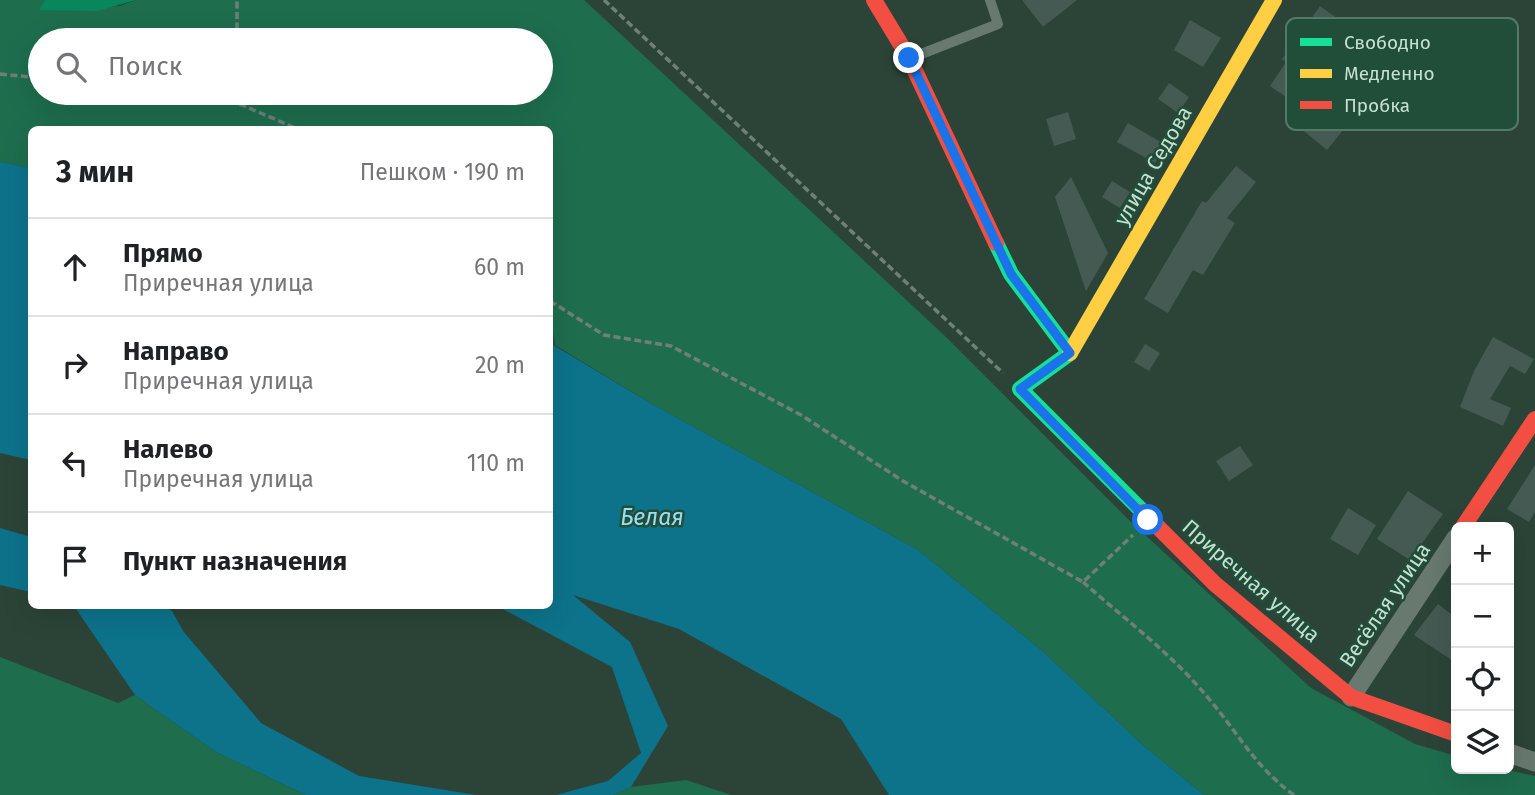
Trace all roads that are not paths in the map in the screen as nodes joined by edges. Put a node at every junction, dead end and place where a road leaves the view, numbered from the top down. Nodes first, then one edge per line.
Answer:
1 (874, 0) edge
2 (990, 0) edge
3 (1274, 0) edge
4 (909, 58) junction
5 (1070, 353) junction
6 (1535, 419) edge
7 (1466, 522) edge
8 (1451, 546) edge
9 (1351, 697) junction
10 (1451, 732) edge
11 (1514, 755) edge
12 (1535, 762) edge

1 - 4 street
2 - 4 lane
3 - 5 street, улица Седова
4 - 5 street
5 - 9 street, Приречная улица
6 - 7 street
8 - 9 street, Весёлая улица
9 - 10 street, Приречная улица
11 - 12 street

